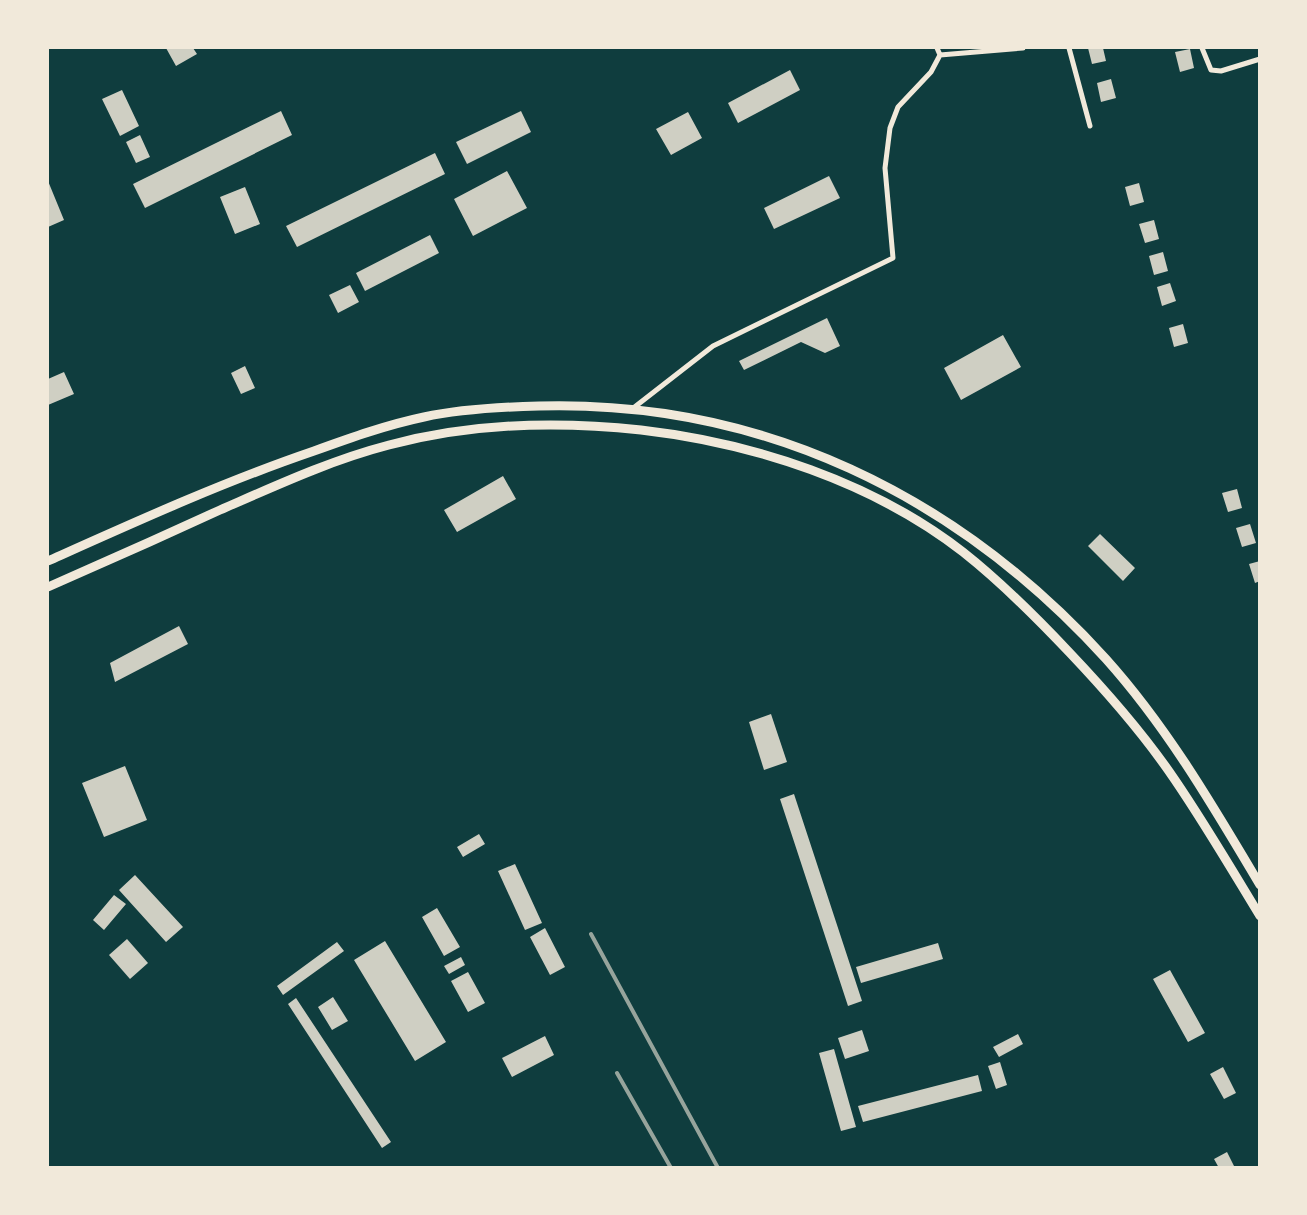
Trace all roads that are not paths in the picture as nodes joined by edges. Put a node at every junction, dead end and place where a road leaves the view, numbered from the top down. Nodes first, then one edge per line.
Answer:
1 (937, 48) edge
2 (1023, 48) edge
3 (1069, 48) edge
4 (1202, 48) edge
5 (940, 54) junction
6 (1260, 60) edge
7 (1090, 126) dead end
8 (632, 409) junction
9 (48, 561) edge
10 (48, 587) edge
11 (1260, 885) edge
12 (1260, 916) edge

1 - 5 street
2 - 5 street
3 - 7 street
4 - 6 street
5 - 8 street
8 - 9 highway
8 - 11 highway
10 - 12 highway

